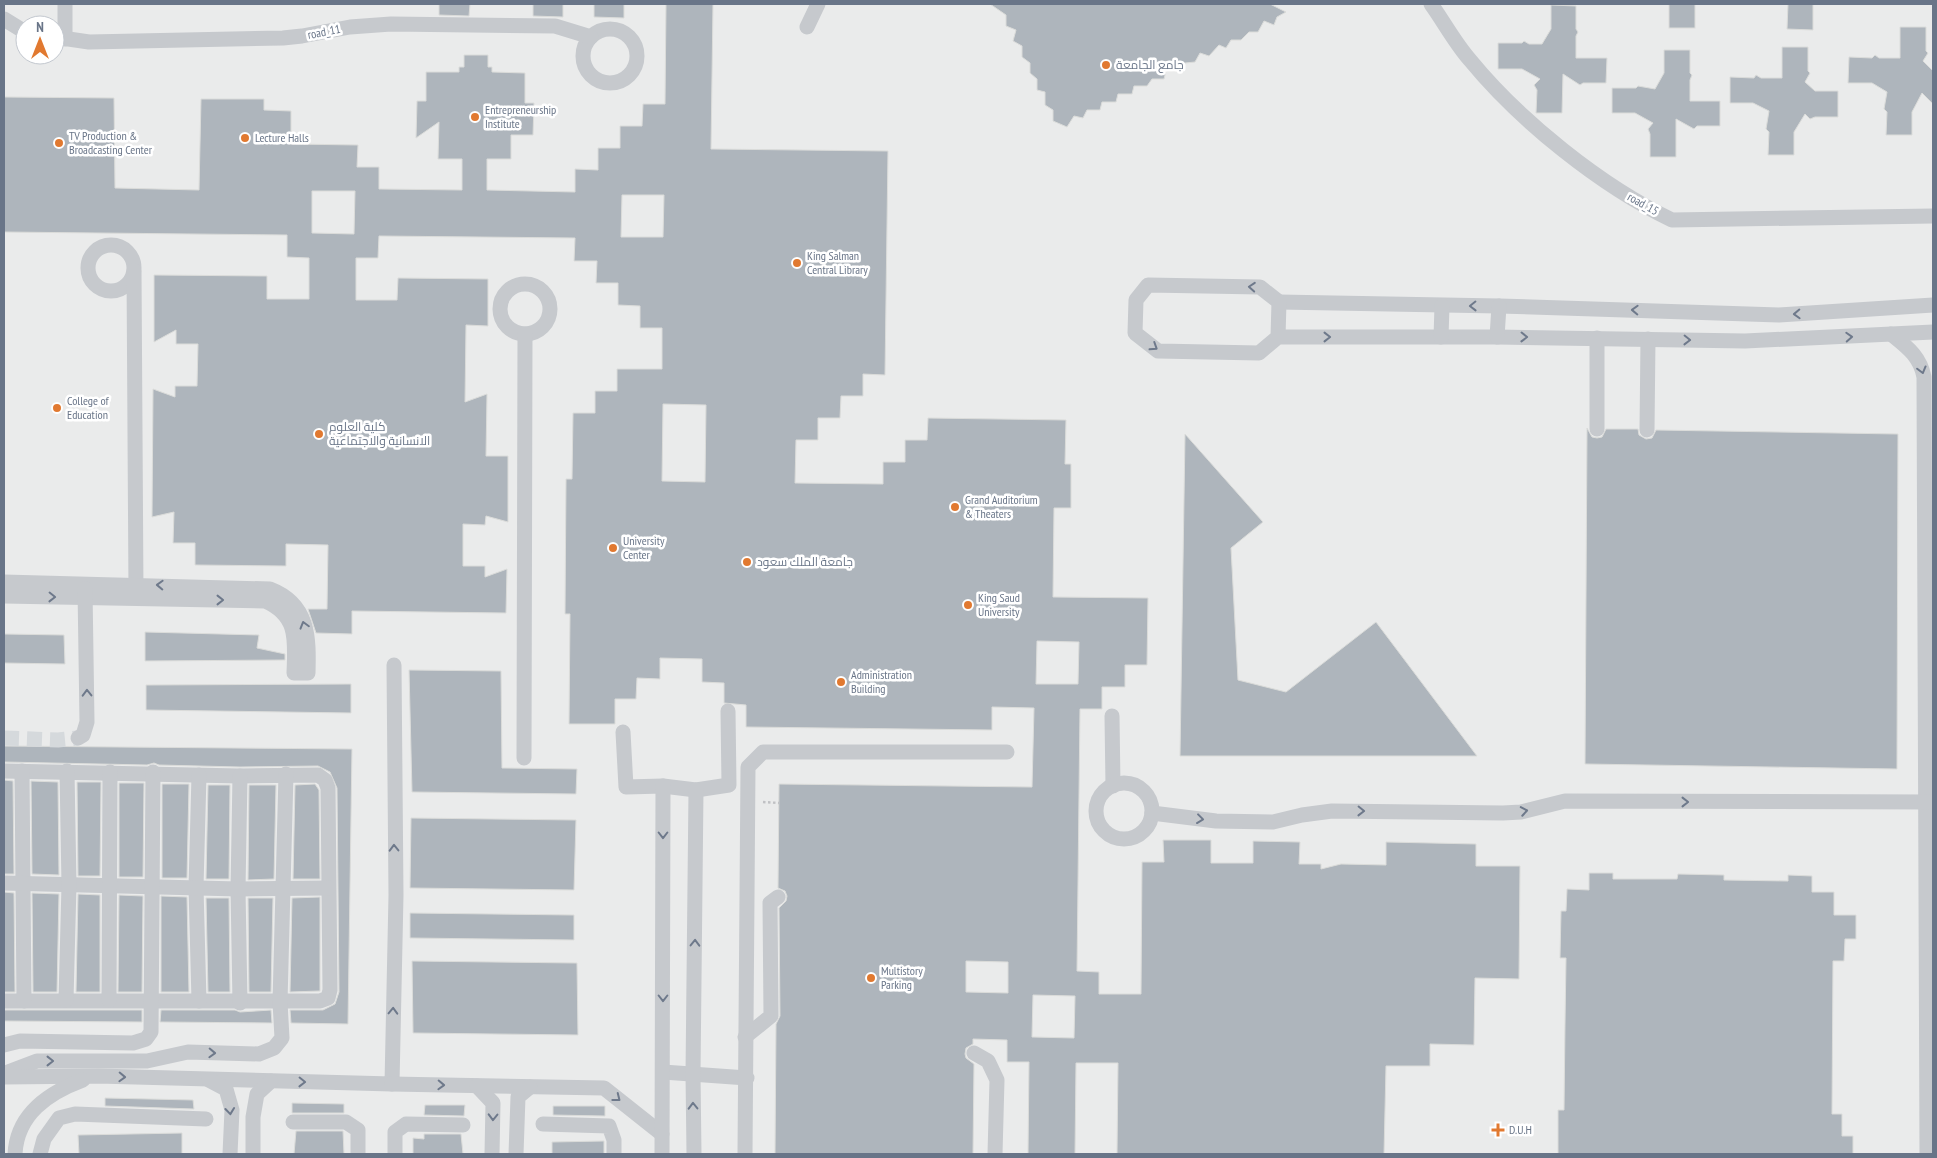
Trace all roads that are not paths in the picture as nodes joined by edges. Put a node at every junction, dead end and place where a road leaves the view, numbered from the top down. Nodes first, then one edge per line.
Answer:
1 (818, 4) edge
2 (1431, 4) edge
3 (4, 19) edge
4 (15, 26) edge
5 (807, 27) dead end
6 (591, 37) dead end
7 (65, 39) edge
8 (1933, 216) edge
9 (134, 271) dead end
10 (1279, 302) junction
11 (1933, 305) edge
12 (1442, 306) junction
13 (1499, 306) junction
14 (1933, 332) edge
15 (525, 334) dead end
16 (1891, 334) junction
17 (1278, 337) junction
18 (1442, 337) junction
19 (1497, 337) junction
20 (1597, 338) junction
21 (1648, 340) junction
22 (1597, 429) dead end
23 (1646, 430) dead end
24 (4, 582) edge
25 (136, 584) junction
26 (85, 591) junction
27 (4, 596) edge
28 (136, 599) junction
29 (394, 665) dead end
30 (728, 711) dead end
31 (1112, 716) dead end
32 (623, 732) dead end
33 (78, 738) dead end
34 (1007, 752) dead end
35 (524, 758) dead end
36 (4, 771) edge
37 (22, 771) junction
38 (68, 771) junction
39 (110, 772) junction
40 (152, 772) junction
41 (286, 774) junction
42 (199, 775) junction
43 (240, 776) junction
44 (664, 786) junction
45 (1113, 786) junction
46 (696, 790) junction
47 (1929, 802) edge
48 (1152, 813) junction
49 (23, 883) junction
50 (4, 884) edge
51 (69, 885) junction
52 (111, 886) junction
53 (196, 887) junction
54 (151, 888) junction
55 (328, 888) junction
56 (238, 889) junction
57 (284, 889) junction
58 (778, 897) dead end
59 (66, 1000) junction
60 (109, 1000) junction
61 (151, 1000) junction
62 (4, 1001) edge
63 (24, 1001) junction
64 (199, 1001) junction
65 (280, 1002) junction
66 (240, 1003) junction
67 (745, 1037) junction
68 (4, 1045) edge
69 (974, 1053) dead end
70 (663, 1072) junction
71 (693, 1074) junction
72 (4, 1075) edge
73 (92, 1076) junction
74 (747, 1078) junction
75 (208, 1079) junction
76 (271, 1081) junction
77 (392, 1084) junction
78 (477, 1086) junction
79 (530, 1087) junction
80 (206, 1119) dead end
81 (293, 1122) dead end
82 (544, 1124) dead end
83 (463, 1125) dead end
84 (662, 1134) junction
85 (15, 1154) edge
86 (40, 1154) edge
87 (230, 1154) edge
88 (253, 1154) edge
89 (358, 1154) edge
90 (396, 1154) edge
91 (492, 1154) edge
92 (516, 1154) edge
93 (614, 1154) edge
94 (662, 1154) edge
95 (694, 1154) edge
96 (745, 1154) edge
97 (995, 1154) edge
98 (1927, 1154) edge

1 - 5 street
2 - 8 street, road_15
3 - 4 street
6 - 7 street, road_11
9 - 25 street
10 - 12 street
10 - 17 street
10 -> 17 street
11 -> 13 street
13 -> 12 street
12 - 18 street
13 - 19 street
14 - 16 street
15 - 35 street
21 -> 16 street
16 -> 47 street
17 -> 18 street
18 - 19 street
19 -> 20 street
20 - 21 street
20 - 22 street
21 - 23 street
24 - 26 street
25 - 26 street
25 - 28 street
28 -> 25 street
27 -> 26 street
26 - 28 street
33 -> 26 street
77 -> 29 street
30 - 46 street
31 - 45 street
32 - 44 street
34 - 67 street
36 - 37 street
37 - 38 street
37 - 49 street
38 - 39 street
38 - 51 street
39 - 40 street
39 - 52 street
40 - 42 street
40 - 54 street
41 - 43 street
41 - 55 street
41 - 57 street
42 - 43 street
42 - 53 street
43 - 56 street
44 - 46 street
44 -> 70 street
45 - 48 street
45 - 48 street
71 -> 46 street
48 -> 47 street
47 - 98 street
49 - 50 street
49 - 51 street
49 - 63 street
51 - 52 street
51 - 59 street
52 - 54 street
52 - 60 street
53 - 54 street
53 - 56 street
53 - 64 street
54 - 61 street
55 - 57 street
55 - 65 street
56 - 57 street
56 - 66 street
57 - 65 street
58 - 67 street
59 - 60 street
59 - 63 street
60 - 61 street
61 - 64 street
61 - 68 street
62 - 63 street
64 - 66 street
65 - 66 street
72 -> 65 street
67 - 74 street
69 - 97 street
70 - 71 street
70 - 84 street
71 - 74 street
95 -> 71 street
72 - 73 street
73 -> 75 street
73 - 85 street
74 - 96 street
75 - 76 street
75 -> 87 street
76 -> 77 street
76 - 88 street
77 -> 78 street
78 - 79 street
78 -> 91 street
79 -> 84 street
79 - 92 street
80 - 86 street
81 - 89 street
82 - 93 street
83 - 90 street
84 - 94 street

